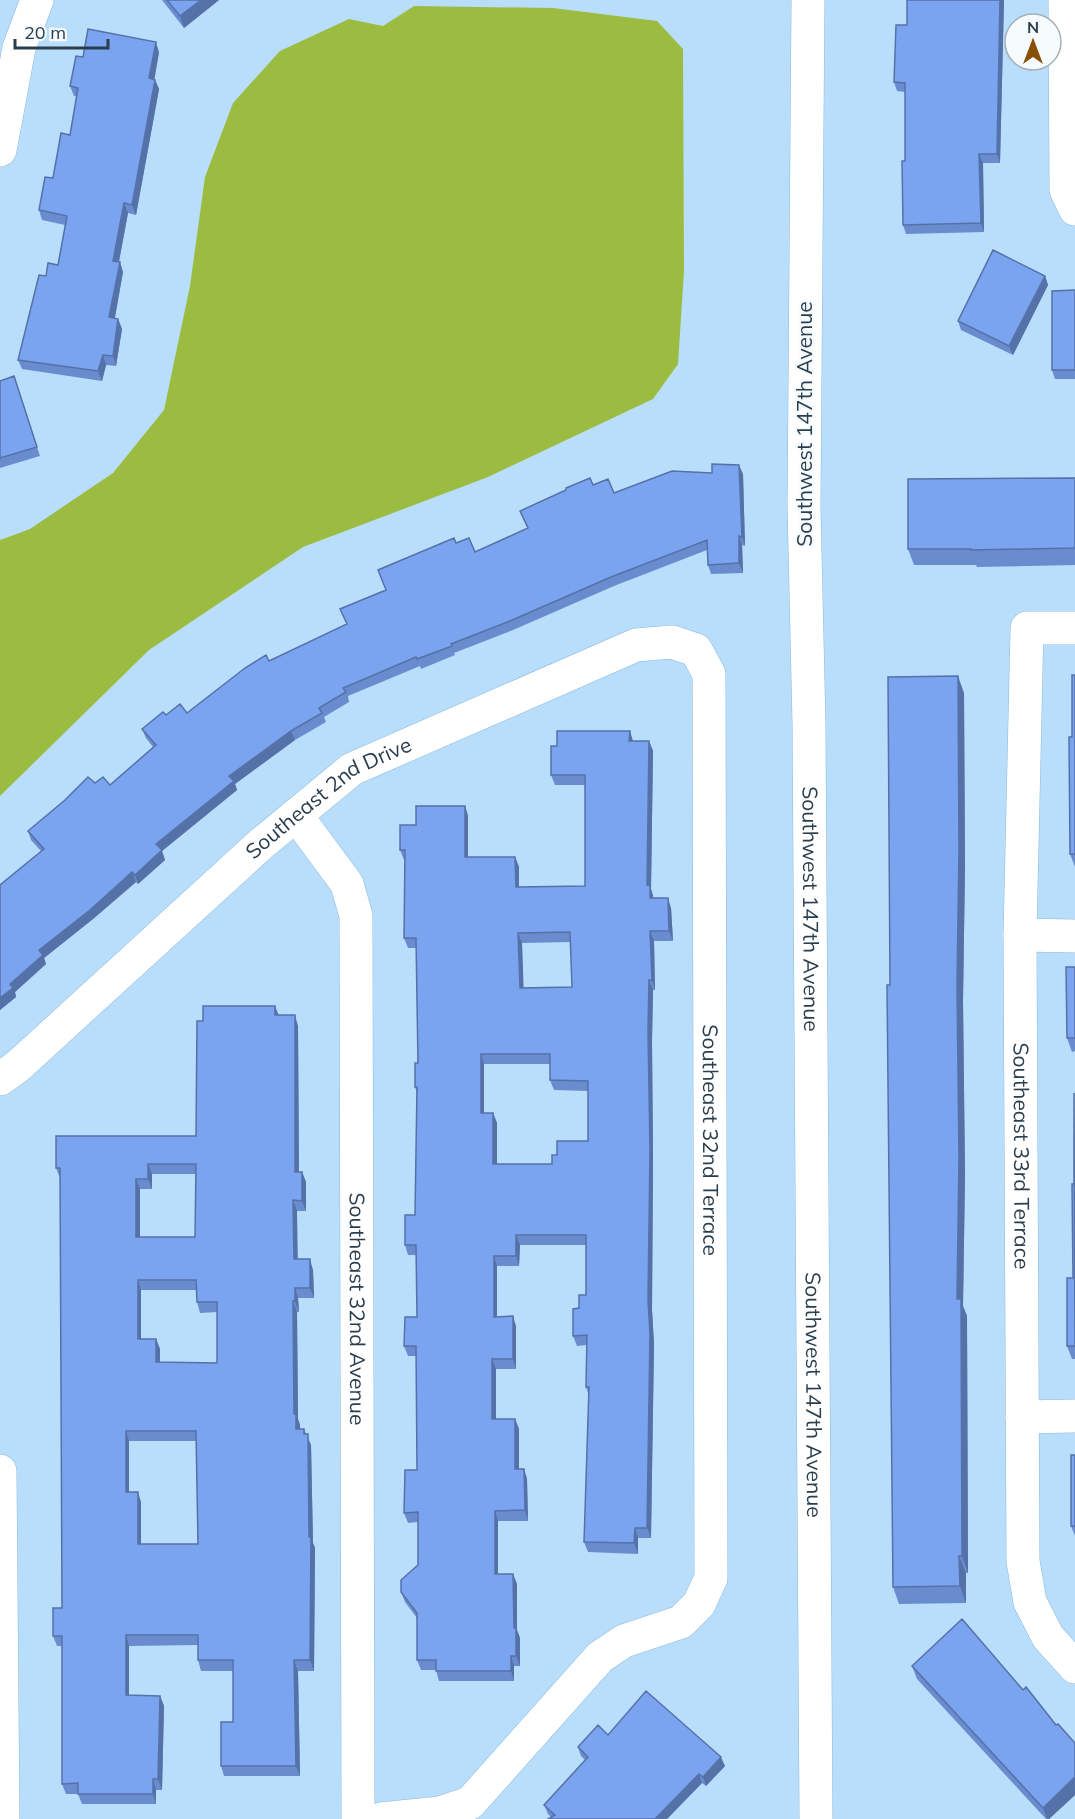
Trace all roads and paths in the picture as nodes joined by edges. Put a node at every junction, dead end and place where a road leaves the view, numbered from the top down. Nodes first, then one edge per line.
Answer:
1 (37, 0) edge
2 (808, 0) edge
3 (1065, 0) edge
4 (0, 150) edge
5 (1075, 209) edge
6 (1075, 628) edge
7 (709, 674) joint
8 (296, 815) junction
9 (1020, 935) junction
10 (1075, 936) edge
11 (0, 1079) edge
12 (1075, 1416) edge
13 (1022, 1417) junction
14 (0, 1471) edge
15 (1075, 1667) edge
16 (3, 1819) edge
17 (358, 1819) edge
18 (381, 1819) edge
19 (816, 1819) edge

1 - 4 street
2 - 19 street, Southwest 147th Avenue
3 - 5 street
6 - 9 street, Southeast 33rd Terrace
7 - 8 street, Southeast 2nd Drive
7 - 18 street, Southeast 32nd Terrace
8 - 11 street, Southeast 2nd Drive
8 - 17 street, Southeast 32nd Avenue
9 - 10 street
9 - 13 street, Southeast 33rd Terrace
12 - 13 street
13 - 15 street, Southeast 33rd Terrace
14 - 16 street

